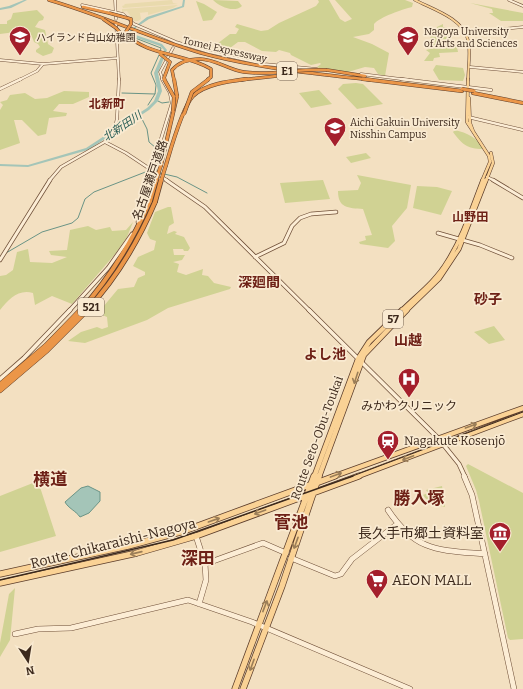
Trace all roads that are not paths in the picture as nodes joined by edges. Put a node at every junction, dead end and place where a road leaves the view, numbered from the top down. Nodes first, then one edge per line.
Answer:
1 (49, 0) edge
2 (56, 0) edge
3 (115, 0) edge
4 (416, 0) edge
5 (509, 0) edge
6 (82, 5) dead end
7 (523, 6) edge
8 (80, 9) junction
9 (115, 13) junction
10 (116, 19) dead end
11 (116, 23) dead end
12 (128, 26) junction
13 (523, 27) edge
14 (136, 29) junction
15 (466, 33) junction
16 (172, 48) dead end
17 (118, 58) junction
18 (0, 60) edge
19 (43, 64) junction
20 (470, 67) junction
21 (523, 72) edge
22 (423, 83) junction
23 (468, 87) junction
24 (444, 88) junction
25 (0, 90) edge
26 (462, 90) junction
27 (491, 90) dead end
28 (523, 102) edge
29 (173, 111) junction
30 (184, 114) junction
31 (468, 117) junction
32 (523, 130) edge
33 (105, 142) junction
34 (152, 170) junction
35 (487, 177) junction
36 (523, 198) edge
37 (152, 201) junction
38 (336, 212) dead end
39 (438, 233) dead end
40 (461, 240) junction
41 (255, 257) junction
42 (512, 258) dead end
43 (0, 260) edge
44 (360, 360) junction
45 (0, 379) edge
46 (0, 385) edge
47 (0, 390) edge
48 (523, 408) edge
49 (523, 414) edge
50 (438, 438) junction
51 (443, 444) junction
52 (319, 482) junction
53 (311, 484) junction
54 (315, 493) junction
55 (308, 495) junction
56 (388, 510) dead end
57 (396, 525) junction
58 (196, 536) junction
59 (286, 553) junction
60 (485, 554) junction
61 (291, 558) junction
62 (205, 564) junction
63 (0, 574) edge
64 (0, 583) edge
65 (198, 604) junction
66 (258, 625) junction
67 (265, 629) junction
68 (15, 634) dead end
69 (235, 689) edge
70 (243, 689) edge
71 (410, 689) edge
72 (514, 689) edge

1 - 8 highway, Tomei Expressway / E1
2 - 12 highway, Tomei Expressway / E1
2 - 30 highway, bridge
3 - 9 street
4 - 15 main road
5 - 7 street
6 - 9 street
8 - 12 highway, Tomei Expressway / E1
8 - 29 highway, bridge
9 - 10 street
9 - 23 street
11 - 17 street
12 - 14 highway, Tomei Expressway / E1, bridge
13 - 15 street
14 - 22 highway, Tomei Expressway / E1
14 - 24 highway, Tomei Expressway / E1
15 - 20 main road, 57
15 - 23 main road, Route Seto-Obu-Toukai / 57
16 - 34 street
17 - 19 street
17 - 33 street
18 - 19 street
19 - 25 street
20 - 21 street
20 - 23 main road, 57
22 - 26 highway, Tomei Expressway / E1
22 - 29 highway, bridge
23 - 27 street
23 - 31 main road, Route Seto-Obu-Toukai / 57
24 - 26 highway, Tomei Expressway / E1
24 - 30 highway, bridge
26 - 28 highway, Tomei Expressway / E1, bridge
29 - 37 highway, 名古屋瀬戸道路 / 521, bridge
30 - 37 highway, 名古屋瀬戸道路 / 521, bridge
31 - 32 street
31 - 35 main road, 57
31 - 40 main road, Route Seto-Obu-Toukai / 57
33 - 34 street
33 - 43 street
34 - 41 street
34 - 45 street
35 - 36 street
35 - 40 main road, 57
37 - 46 highway, 名古屋瀬戸道路 / 521
37 - 47 highway, 名古屋瀬戸道路 / 521
38 - 41 street
39 - 40 street
40 - 42 street
40 - 44 main road, Route Seto-Obu-Toukai / 57
41 - 44 street
44 - 50 street
44 -> 52 main road, 57
44 - 53 main road, Route Seto-Obu-Toukai / 57
50 -> 48 main road, Route Chikaraishi-Nagoya
49 - 51 main road, Route Chikaraishi-Nagoya
50 - 51 street
52 -> 50 main road, Route Chikaraishi-Nagoya
51 -> 54 main road, Route Chikaraishi-Nagoya
51 - 60 street
52 - 53 main road, Route Chikaraishi-Nagoya
52 - 54 main road, Route Seto-Obu-Toukai / 57
53 - 55 main road, Route Seto-Obu-Toukai / 57
63 -> 53 main road, Route Chikaraishi-Nagoya
54 - 55 main road, Route Chikaraishi-Nagoya
54 -> 61 main road, Route Seto-Obu-Toukai / 57
55 -> 58 main road, Route Chikaraishi-Nagoya
55 - 59 main road, Route Seto-Obu-Toukai / 57
56 - 57 street
57 - 60 street
57 - 61 street
58 - 62 street
58 -> 64 main road, Route Chikaraishi-Nagoya
59 - 62 street
66 -> 59 main road, Route Seto-Obu-Toukai / 57
60 - 72 street
61 - 67 main road, Route Seto-Obu-Toukai / 57
62 - 65 street
65 - 66 street
65 - 68 street
66 - 67 street
66 - 69 main road, Route Seto-Obu-Toukai / 57
67 -> 70 main road, Route Seto-Obu-Toukai / 57
67 - 71 street

